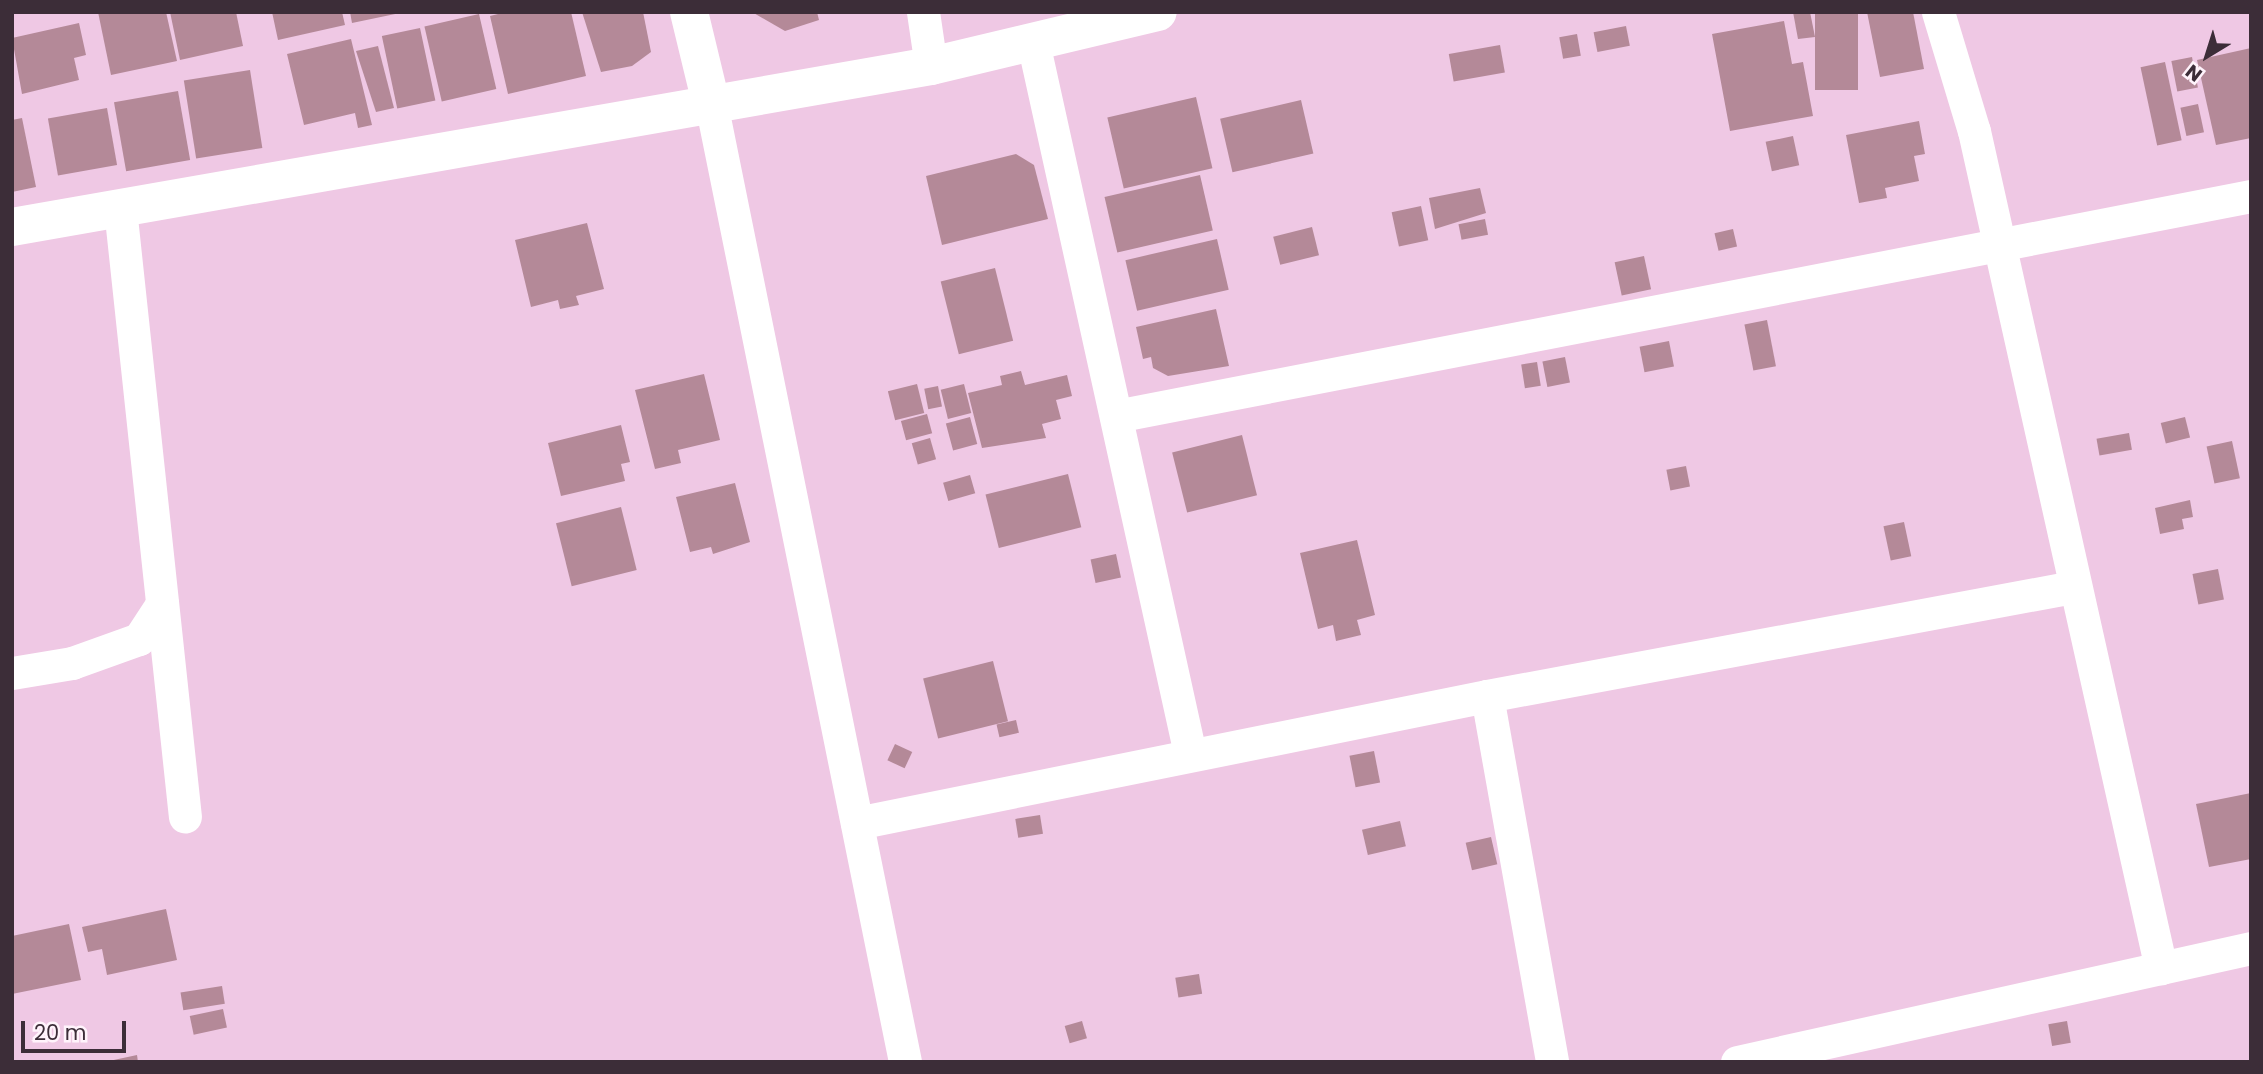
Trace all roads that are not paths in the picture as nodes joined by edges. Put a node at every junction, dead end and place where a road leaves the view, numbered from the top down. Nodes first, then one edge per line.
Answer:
1 (689, 12) edge
2 (923, 12) edge
3 (1158, 12) edge
4 (1938, 12) edge
5 (1033, 42) junction
6 (931, 66) junction
7 (711, 103) junction
8 (2251, 197) edge
9 (120, 208) junction
10 (12, 227) edge
11 (2000, 245) junction
12 (1116, 416) junction
13 (2073, 587) junction
14 (162, 604) junction
15 (12, 673) edge
16 (1487, 696) junction
17 (1189, 749) dead end
18 (185, 817) dead end
19 (857, 823) junction
20 (2251, 948) edge
21 (2161, 968) junction
22 (905, 1062) edge
23 (1552, 1062) edge
24 (1737, 1062) edge

1 - 7 street
2 - 6 street
3 - 5 street
4 - 11 street
5 - 6 street
5 - 12 street
6 - 7 street
7 - 9 street
7 - 19 street
8 - 11 street
9 - 10 street
9 - 14 street
11 - 12 street
11 - 13 street
12 - 17 street
13 - 16 street
13 - 21 street
14 - 15 street
14 - 18 street
16 - 19 street
16 - 23 street
19 - 22 street
20 - 21 street
21 - 24 street

